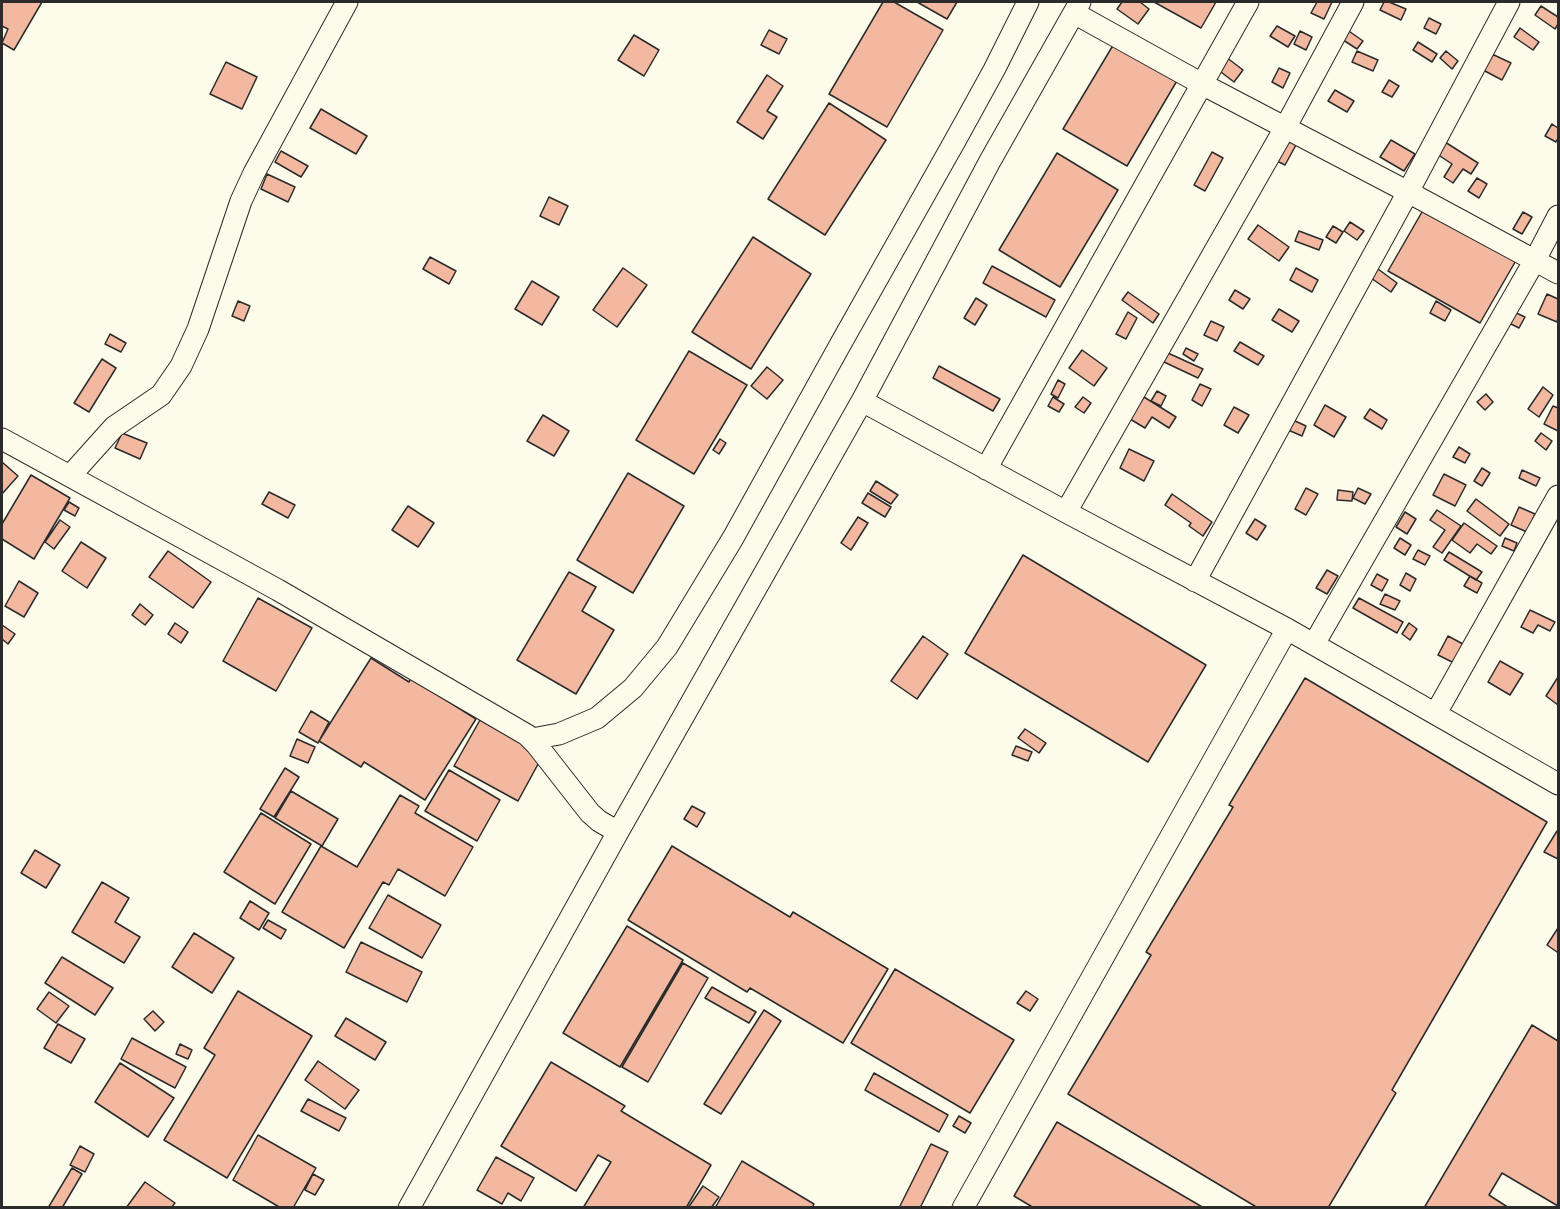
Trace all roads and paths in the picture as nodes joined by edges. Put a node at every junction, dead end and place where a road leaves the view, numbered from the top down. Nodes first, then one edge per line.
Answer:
1 (347, 2) edge
2 (1028, 2) edge
3 (1248, 2) edge
4 (1353, 2) edge
5 (1509, 2) edge
6 (1077, 7) edge
7 (1202, 84) junction
8 (1285, 128) junction
9 (1408, 192) junction
10 (1558, 216) edge
11 (1535, 260) junction
12 (1558, 273) edge
13 (862, 401) junction
14 (2, 440) edge
15 (986, 469) junction
16 (70, 476) junction
17 (1558, 496) edge
18 (1066, 512) junction
19 (1195, 581) junction
20 (1287, 629) junction
21 (1314, 645) junction
22 (1436, 713) junction
23 (532, 739) junction
24 (1558, 784) edge
25 (618, 832) junction
26 (409, 1208) edge
27 (963, 1208) edge

1 - 16 street
2 - 23 street
3 - 7 street
4 - 8 street
5 - 9 street
6 - 7 street
6 - 13 street
7 - 8 street
7 - 15 street
8 - 9 street
8 - 18 street
9 - 11 street
9 - 19 street
10 - 11 street
11 - 12 street
11 - 21 street
13 - 15 street
13 - 25 street
14 - 16 street
15 - 18 street
16 - 23 street
17 - 22 street
18 - 19 street
19 - 20 street
20 - 21 street
20 - 27 street
21 - 22 street
22 - 24 street
23 - 25 street
25 - 26 street

